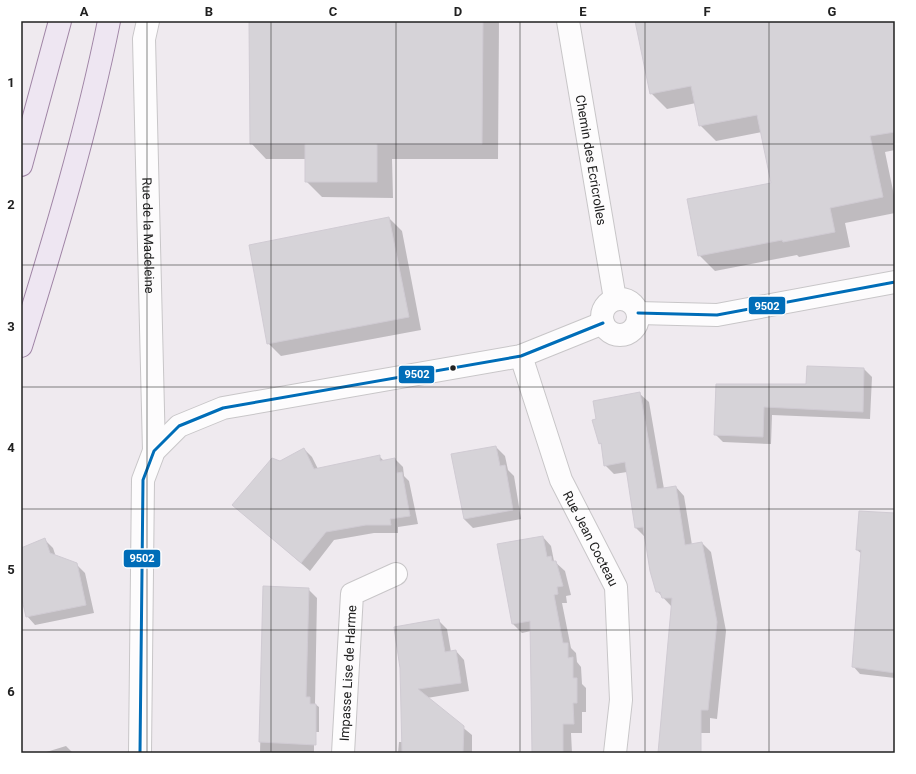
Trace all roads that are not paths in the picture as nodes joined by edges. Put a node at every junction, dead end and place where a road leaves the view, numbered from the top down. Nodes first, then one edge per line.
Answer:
1 (60, 21) edge
2 (109, 21) edge
3 (148, 21) edge
4 (568, 21) edge
5 (21, 165) edge
6 (895, 282) edge
7 (615, 299) junction
8 (638, 313) junction
9 (603, 323) junction
10 (21, 346) edge
11 (521, 356) junction
12 (154, 451) junction
13 (396, 574) dead end
14 (140, 753) edge
15 (343, 753) edge
16 (615, 753) edge

1 - 5 main road
2 - 10 main road
3 - 12 street, Rue de la Madeleine
4 - 7 street, Chemin des Ecricrolles
6 - 8 street
7 - 8 street
7 - 9 street
8 - 9 street
9 - 11 street
11 - 12 street
11 - 16 street, Rue Jean Cocteau
12 - 14 street
13 - 15 street, Impasse Lise de Harme

